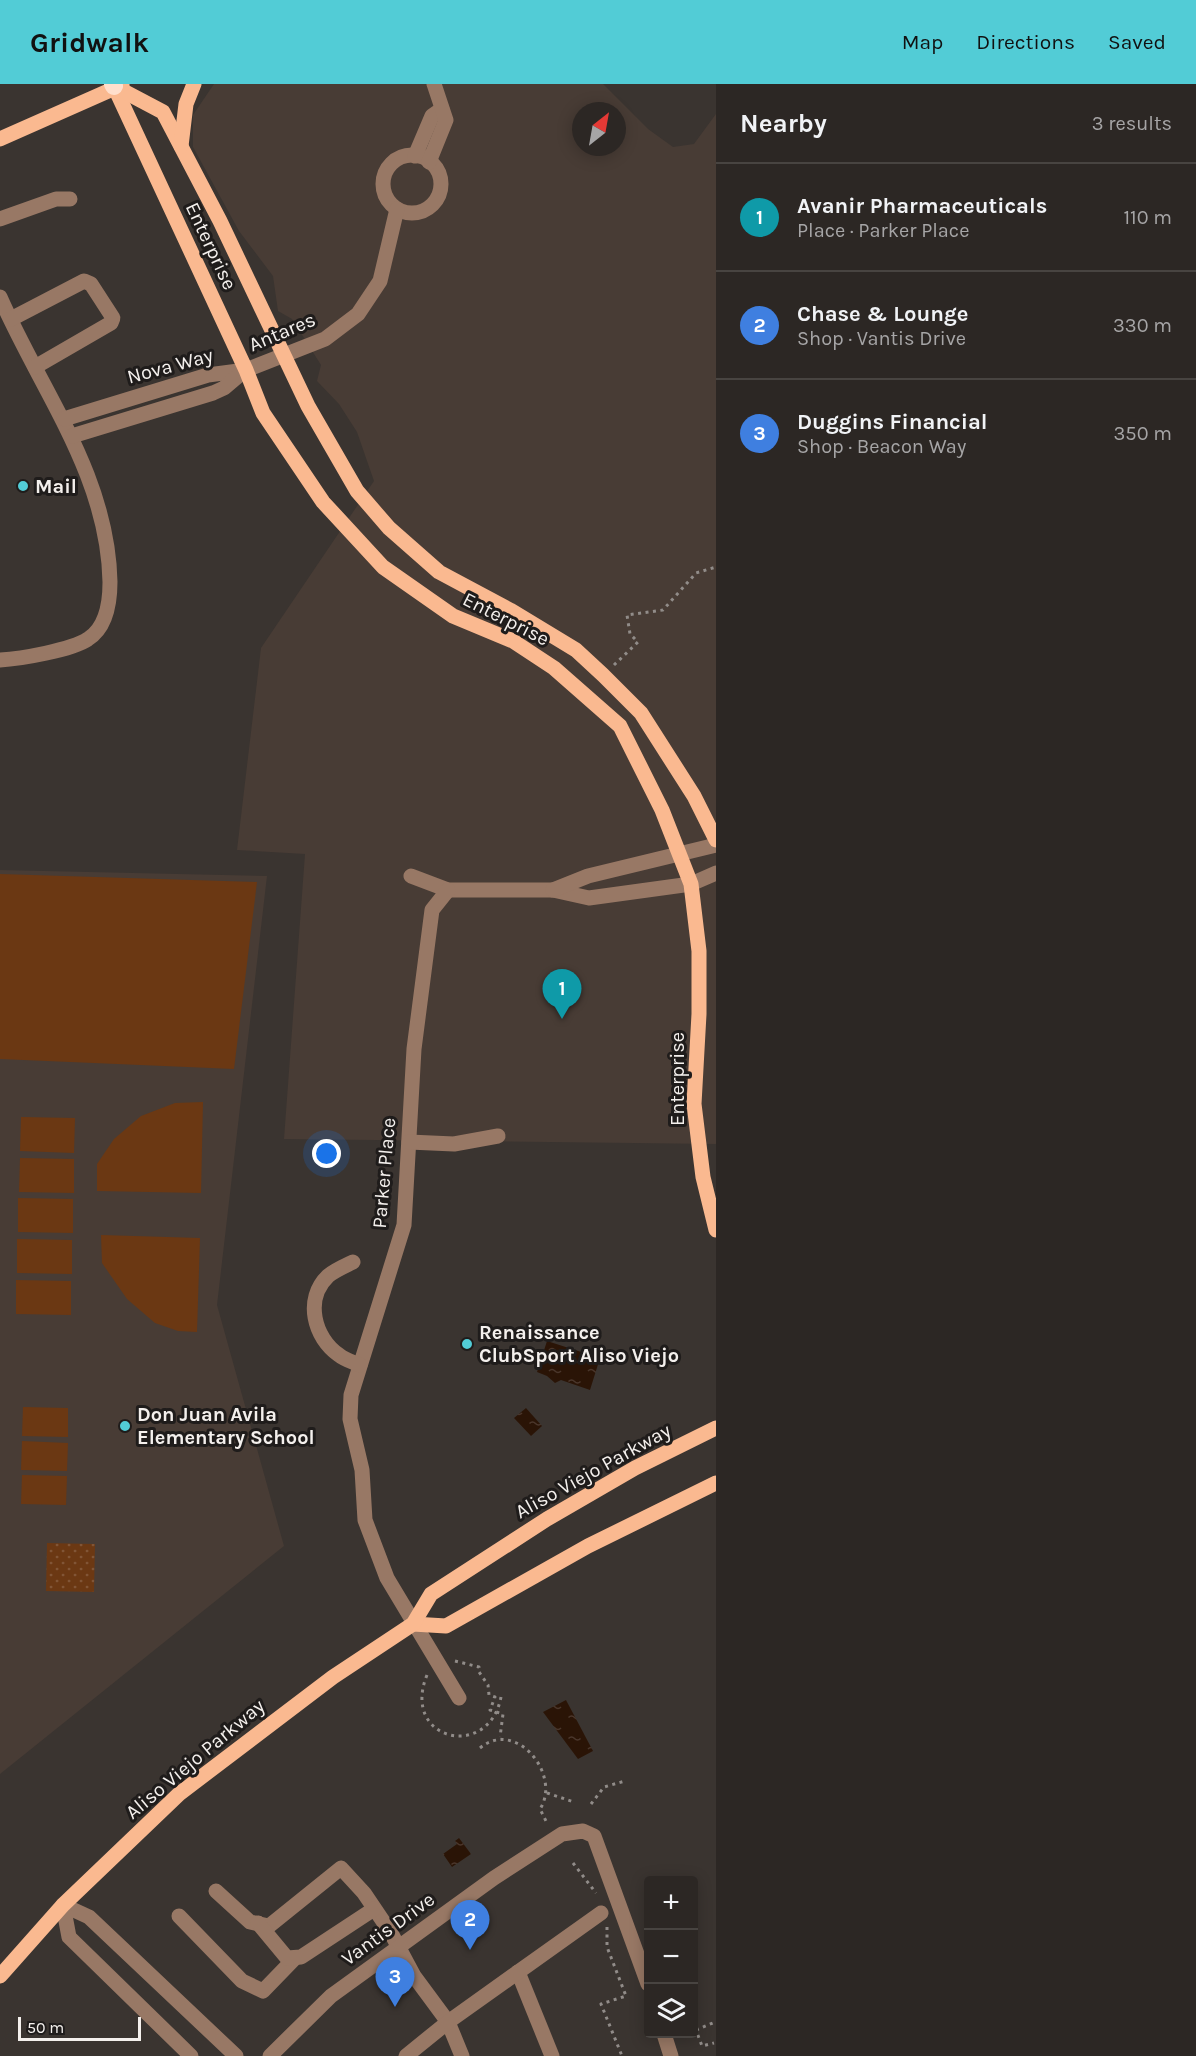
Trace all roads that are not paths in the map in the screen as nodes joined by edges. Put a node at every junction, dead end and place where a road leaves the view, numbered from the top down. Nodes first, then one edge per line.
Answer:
1 (117, 84) edge
2 (194, 84) edge
3 (434, 84) edge
4 (0, 139) edge
5 (181, 146) junction
6 (422, 159) junction
7 (70, 199) dead end
8 (397, 209) junction
9 (0, 219) edge
10 (0, 297) edge
11 (11, 319) junction
12 (283, 356) junction
13 (35, 367) junction
14 (246, 370) junction
15 (64, 419) junction
16 (72, 436) junction
17 (0, 660) edge
18 (716, 840) edge
19 (716, 845) edge
20 (680, 855) junction
21 (716, 873) edge
22 (411, 876) dead end
23 (691, 884) junction
24 (448, 890) junction
25 (553, 890) junction
26 (498, 1136) dead end
27 (409, 1142) junction
28 (716, 1230) edge
29 (353, 1262) dead end
30 (360, 1365) junction
31 (716, 1428) edge
32 (716, 1483) edge
33 (412, 1624) junction
34 (459, 1698) dead end
35 (216, 1891) dead end
36 (63, 1905) junction
37 (374, 1908) junction
38 (603, 1913) road end
39 (179, 1916) dead end
40 (258, 1923) junction
41 (399, 1949) junction
42 (295, 1958) junction
43 (518, 1972) junction
44 (644, 1973) edge
45 (0, 1976) edge
46 (448, 2022) junction
47 (665, 2038) edge
48 (191, 2056) edge
49 (236, 2056) edge
50 (270, 2056) edge
51 (406, 2056) edge
52 (462, 2056) edge
53 (552, 2056) edge
54 (671, 2056) edge

1 - 4 main road
1 - 5 main road, Enterprise
1 - 14 main road, Enterprise
2 - 5 main road
3 - 6 street
5 - 12 main road, Enterprise
6 - 8 street
6 - 8 street
7 - 9 street
8 - 12 street, Antares
10 - 11 street
11 - 13 street
11 - 13 street
12 - 14 street, Antares
12 - 18 main road, Enterprise
13 - 15 street
14 - 15 street, Nova Way
14 - 16 street, Nova Way
14 - 20 main road, Enterprise
15 - 16 street
16 - 17 street
19 - 20 street
20 - 23 main road, Enterprise
20 - 25 street
21 - 23 street
22 - 24 street
23 - 25 street
23 - 28 main road, Enterprise
24 - 25 street
24 - 27 street, Parker Place
26 - 27 street
27 - 30 street, Parker Place
29 - 30 street
30 - 33 street, Parker Place
31 - 33 main road, Aliso Viejo Parkway
32 - 33 main road
33 - 34 street, Parker Place
33 - 36 main road, Aliso Viejo Parkway
35 - 40 street
36 - 45 main road, Aliso Viejo Parkway
36 - 48 street
36 - 49 street
37 - 40 street
37 - 41 street
37 - 42 street
38 - 43 street
39 - 42 street
40 - 42 street
41 - 44 street, Vantis Drive
41 - 46 street
41 - 50 street, Vantis Drive
43 - 46 street
43 - 53 street
46 - 51 street
46 - 52 street
47 - 54 street

